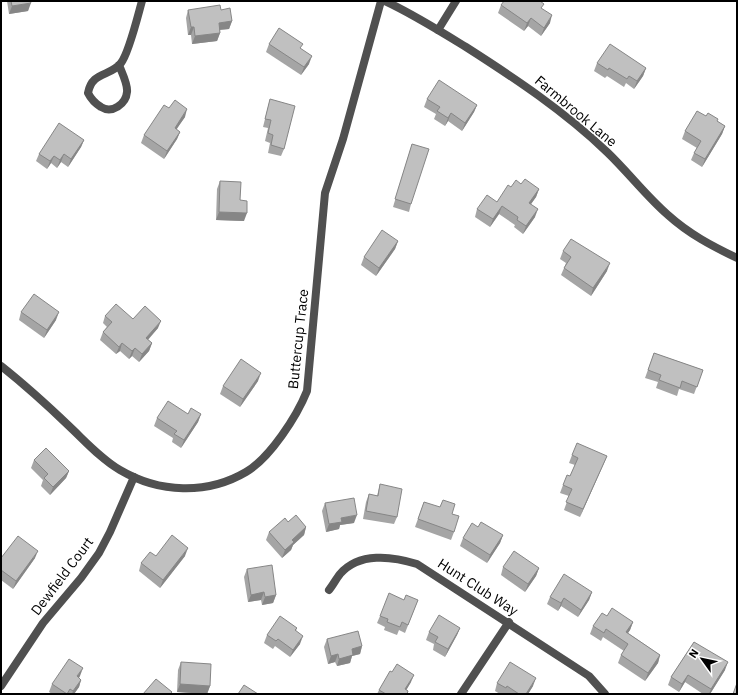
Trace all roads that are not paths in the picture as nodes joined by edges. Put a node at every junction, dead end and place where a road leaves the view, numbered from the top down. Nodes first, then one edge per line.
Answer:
1 (142, 1) edge
2 (381, 1) edge
3 (385, 1) edge
4 (456, 1) edge
5 (438, 30) junction
6 (119, 65) junction
7 (737, 258) edge
8 (1, 366) edge
9 (134, 477) junction
10 (330, 590) dead end
11 (508, 622) junction
12 (1, 686) edge
13 (460, 694) edge
14 (605, 694) edge

1 - 6 street
2 - 9 street, Buttercup Trace
3 - 5 street, Farmbrook Lane
4 - 5 street
5 - 7 street, Farmbrook Lane
6 - 6 street
8 - 9 street, Buttercup Trace
9 - 12 street, Dewfield Court
10 - 11 street, Hunt Club Way
11 - 13 street
11 - 14 street, Hunt Club Way

